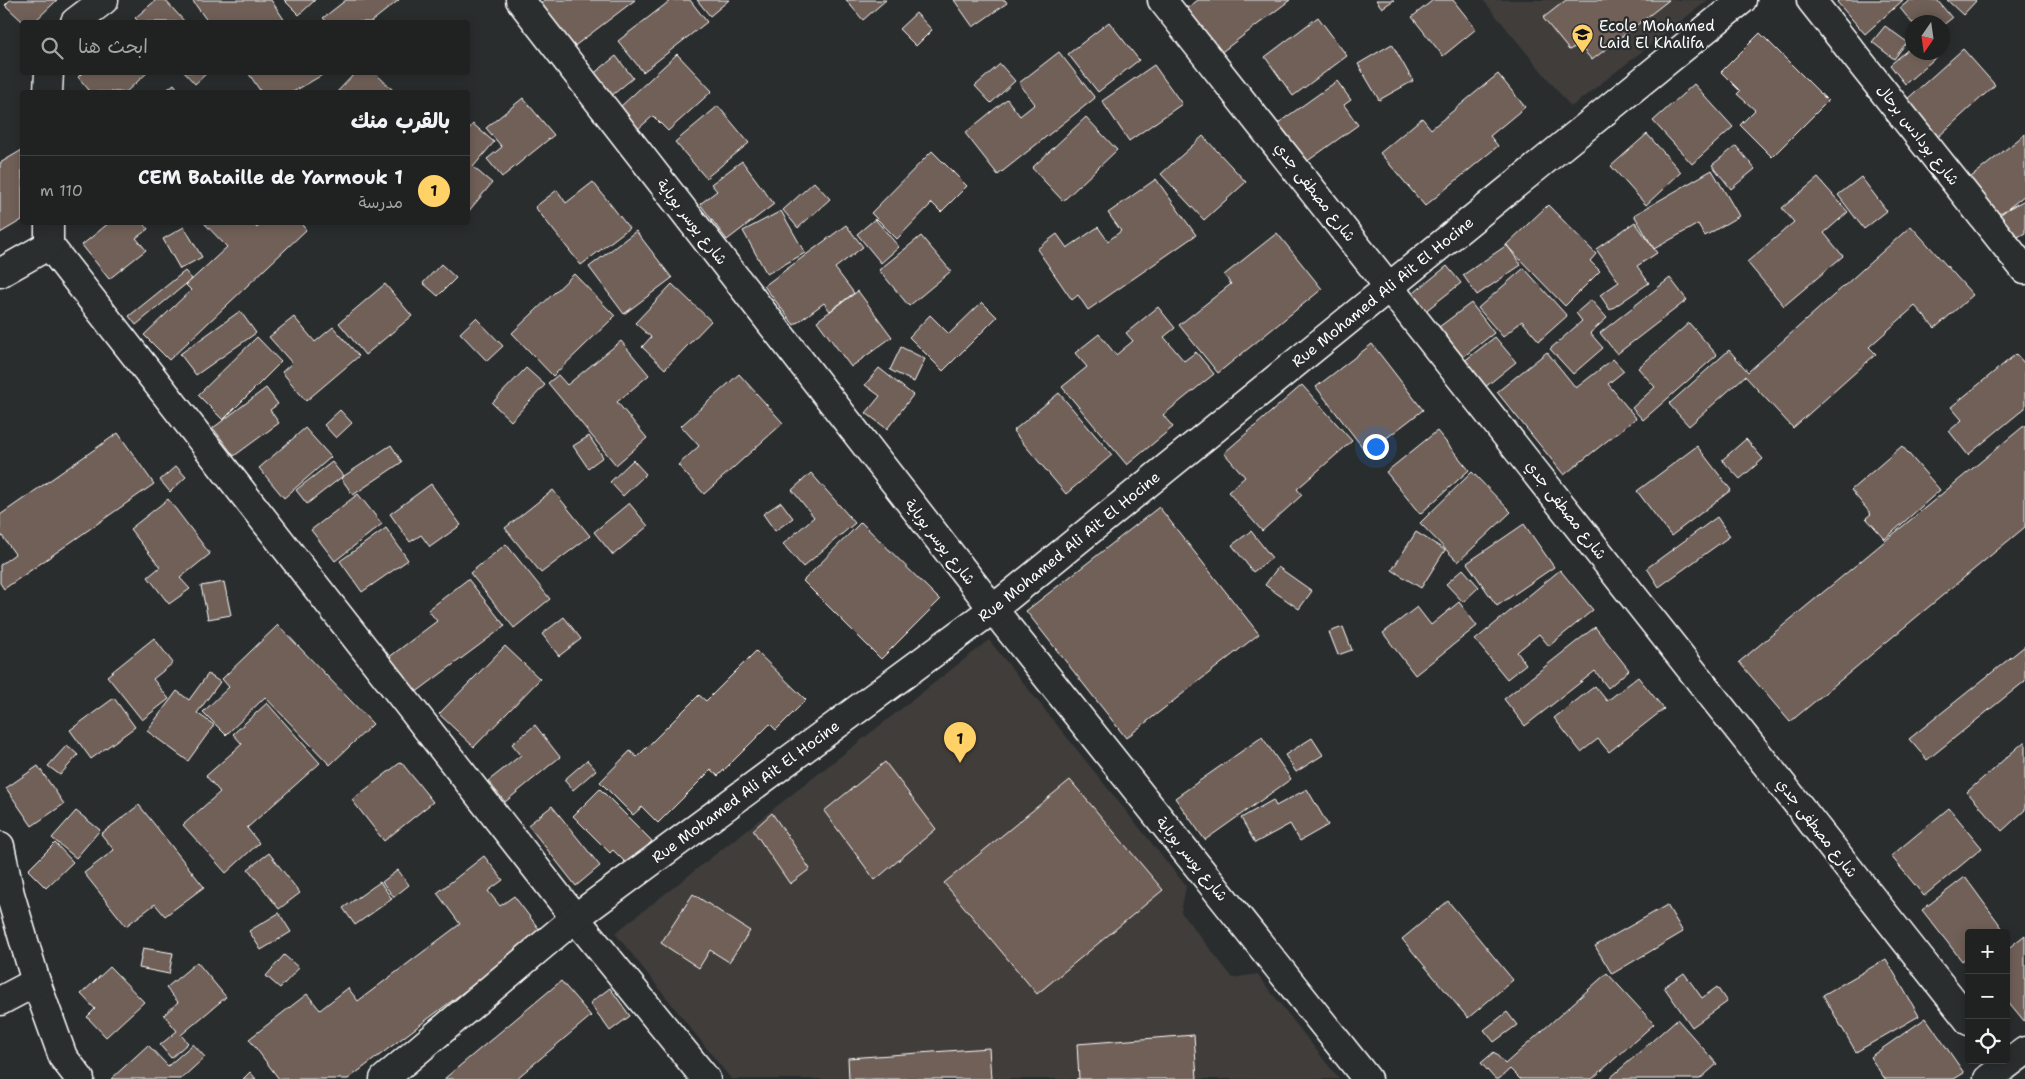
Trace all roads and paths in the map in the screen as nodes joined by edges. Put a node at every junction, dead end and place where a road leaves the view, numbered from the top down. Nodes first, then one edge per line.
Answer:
1 (104, 0) edge
2 (520, 0) edge
3 (1162, 0) edge
4 (1742, 0) edge
5 (1811, 0) edge
6 (78, 20) edge
7 (49, 75) edge
8 (48, 90) edge
9 (49, 234) edge
10 (2025, 270) edge
11 (0, 273) edge
12 (1390, 286) junction
13 (993, 609) junction
14 (0, 846) edge
15 (575, 918) junction
16 (36, 982) junction
17 (0, 1002) edge
18 (1967, 1019) edge
19 (80, 1079) edge
20 (384, 1079) edge
21 (706, 1079) edge
22 (1367, 1079) edge

1 - 6 street
2 - 13 street, شارع يوسر بوباية
3 - 12 street, شارع مصطفى جدي
4 - 12 street, Rue Mohamed Ali Ait El Hocine
5 - 10 street, شارع بودادس برحال
7 - 8 street
9 - 11 street
9 - 15 street
12 - 13 street, Rue Mohamed Ali Ait El Hocine
12 - 18 street, شارع مصطفى جدي
13 - 15 street, Rue Mohamed Ali Ait El Hocine
13 - 22 street, شارع يوسر بوباية
14 - 16 street
15 - 20 street, Rue Mohamed Ali Ait El Hocine
15 - 21 street
16 - 17 street
16 - 19 street

